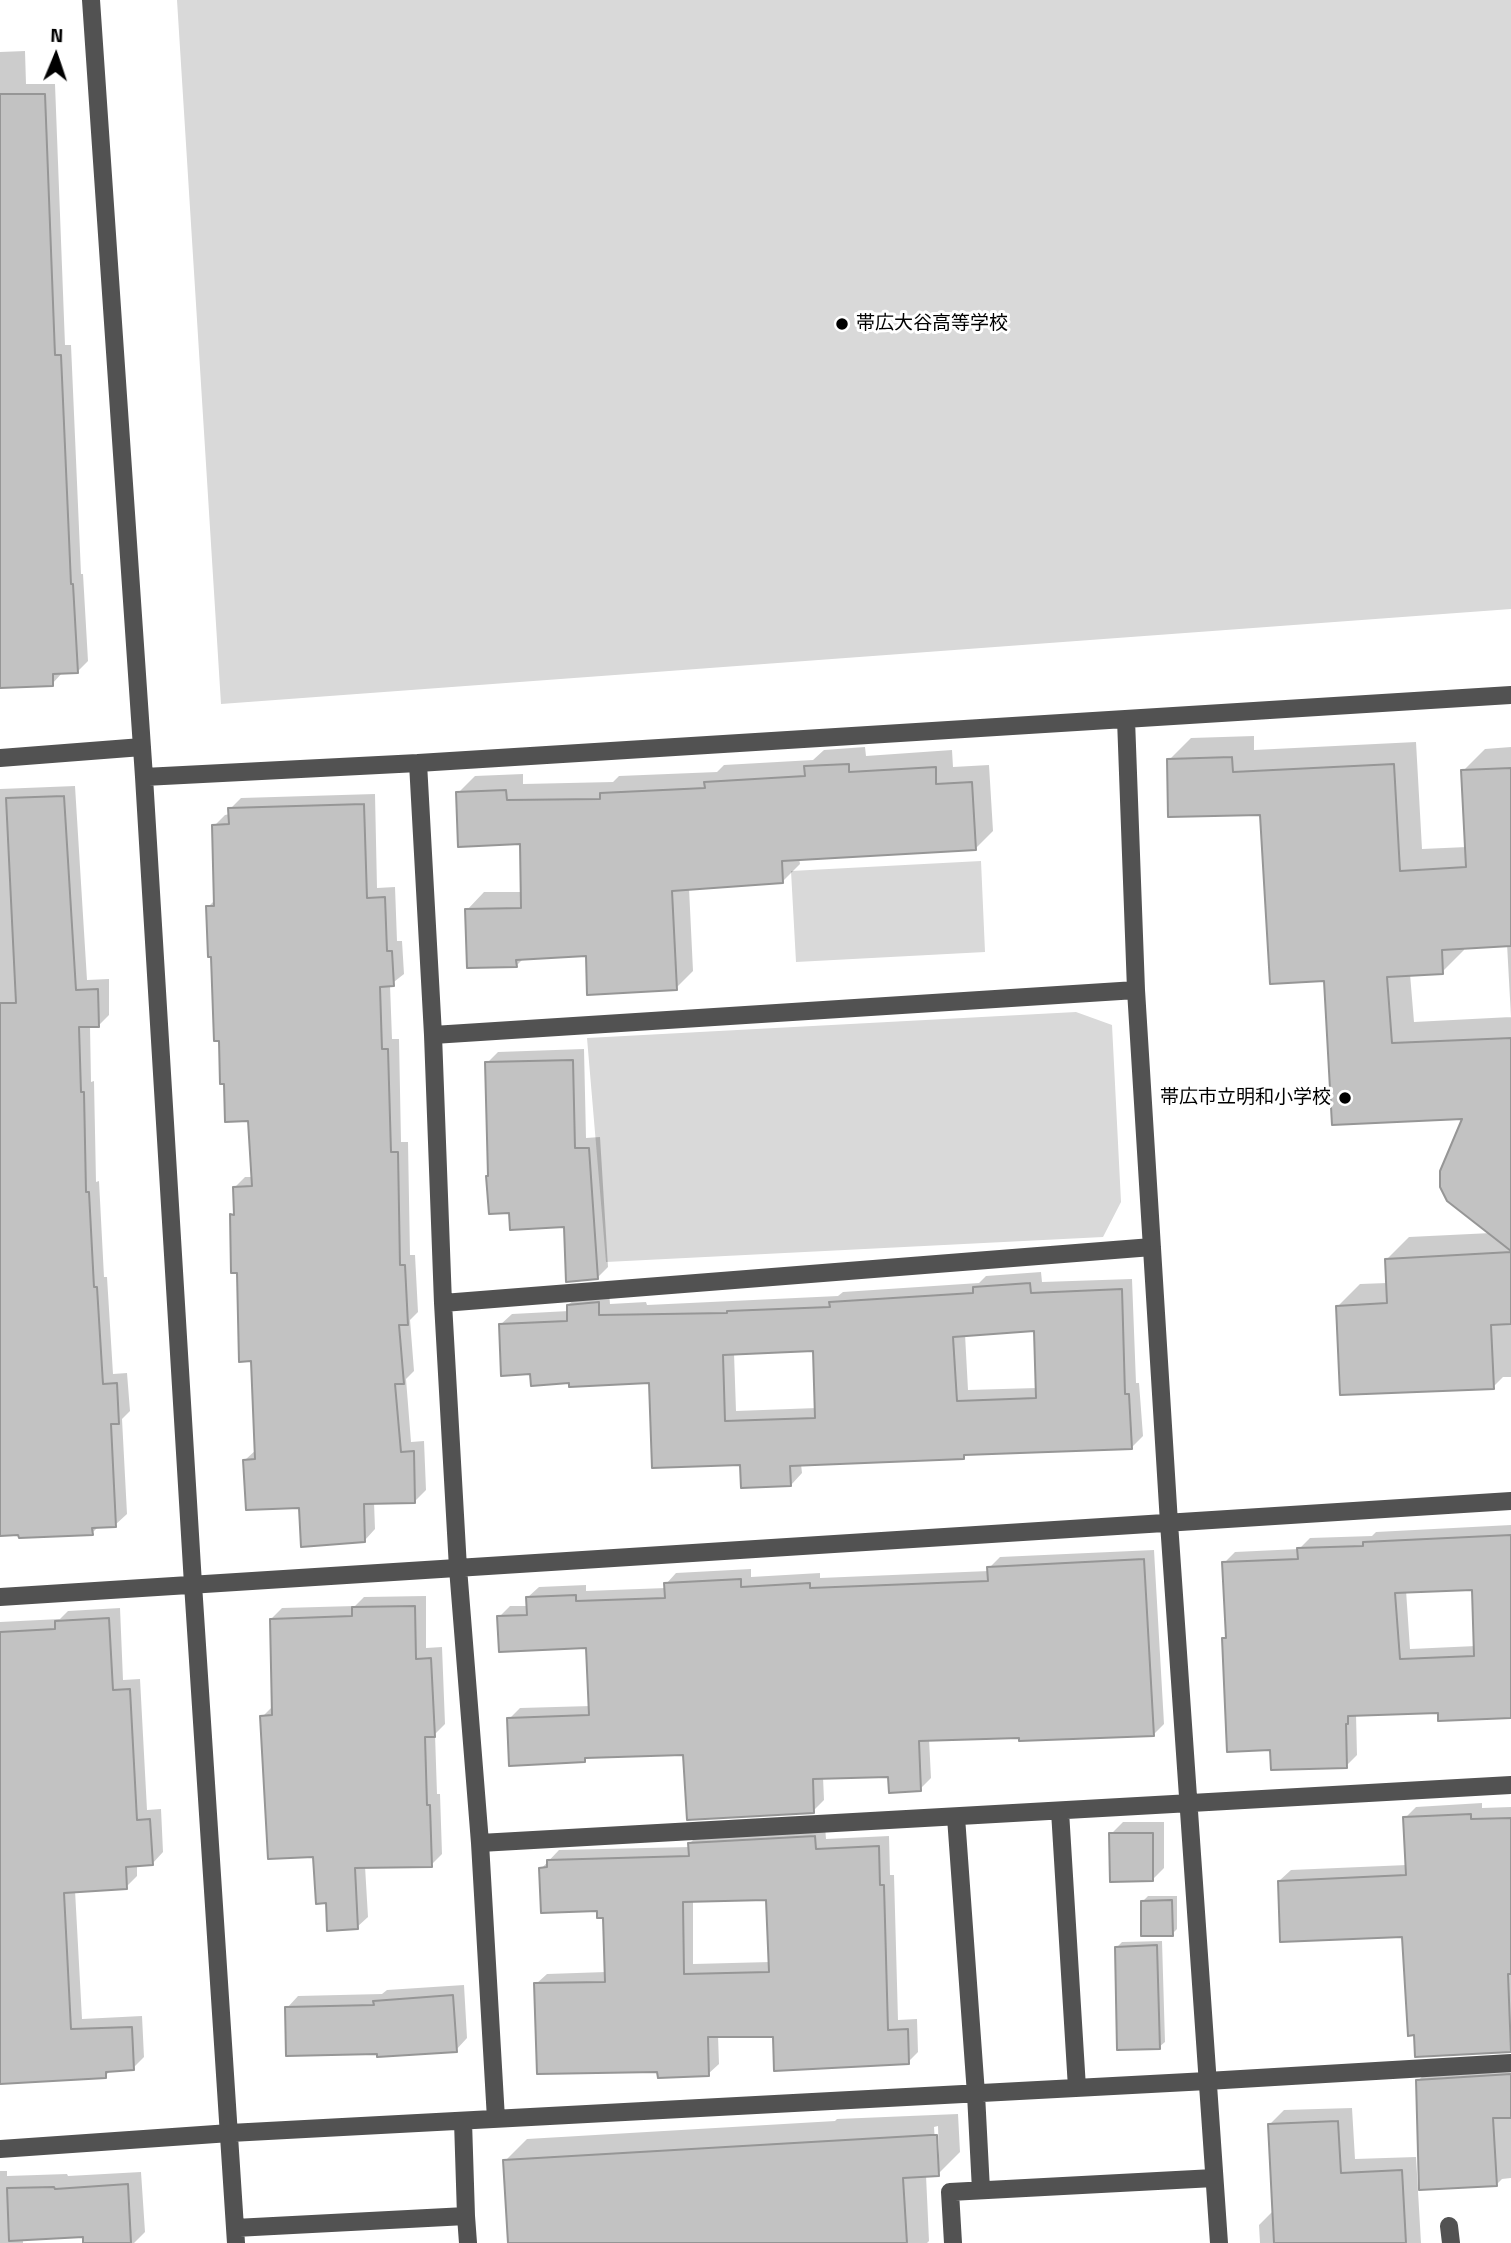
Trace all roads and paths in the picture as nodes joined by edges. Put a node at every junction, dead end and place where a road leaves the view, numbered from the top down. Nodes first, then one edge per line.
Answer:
1 (91, 0) edge
2 (1511, 695) edge
3 (1126, 719) junction
4 (142, 747) junction
5 (0, 758) edge
6 (418, 763) junction
7 (144, 777) junction
8 (1136, 990) junction
9 (433, 1035) junction
10 (1152, 1247) junction
11 (443, 1303) junction
12 (1511, 1501) edge
13 (1169, 1523) junction
14 (458, 1568) junction
15 (193, 1584) junction
16 (0, 1597) edge
17 (1511, 1785) edge
18 (1190, 1804) junction
19 (1060, 1811) junction
20 (956, 1817) junction
21 (481, 1843) junction
22 (1511, 2063) edge
23 (1207, 2081) junction
24 (1077, 2088) junction
25 (976, 2094) junction
26 (496, 2119) junction
27 (463, 2121) junction
28 (230, 2133) junction
29 (0, 2149) edge
30 (1214, 2178) junction
31 (981, 2190) junction
32 (466, 2216) junction
33 (236, 2236) edge
34 (468, 2243) edge
35 (953, 2243) edge
36 (1219, 2243) edge

1 - 4 street
2 - 3 street
3 - 6 street
3 - 8 street
4 - 5 street
4 - 7 street
6 - 7 street
6 - 9 street
7 - 15 street
8 - 9 street
8 - 10 street
9 - 11 street
10 - 11 street
10 - 13 street
11 - 14 street
12 - 13 street
13 - 14 street
13 - 18 street
14 - 15 street
14 - 21 street
15 - 16 street
15 - 28 street
17 - 18 street
18 - 19 street
18 - 23 street
19 - 20 street
19 - 24 street
20 - 21 street
20 - 25 street
21 - 26 street
22 - 23 street
23 - 24 street
23 - 30 street
24 - 25 street
25 - 26 street
25 - 31 street
26 - 27 street
27 - 28 street
27 - 32 street
28 - 29 street
28 - 33 street
30 - 31 street
30 - 36 street
31 - 35 street
32 - 33 street
32 - 34 street

